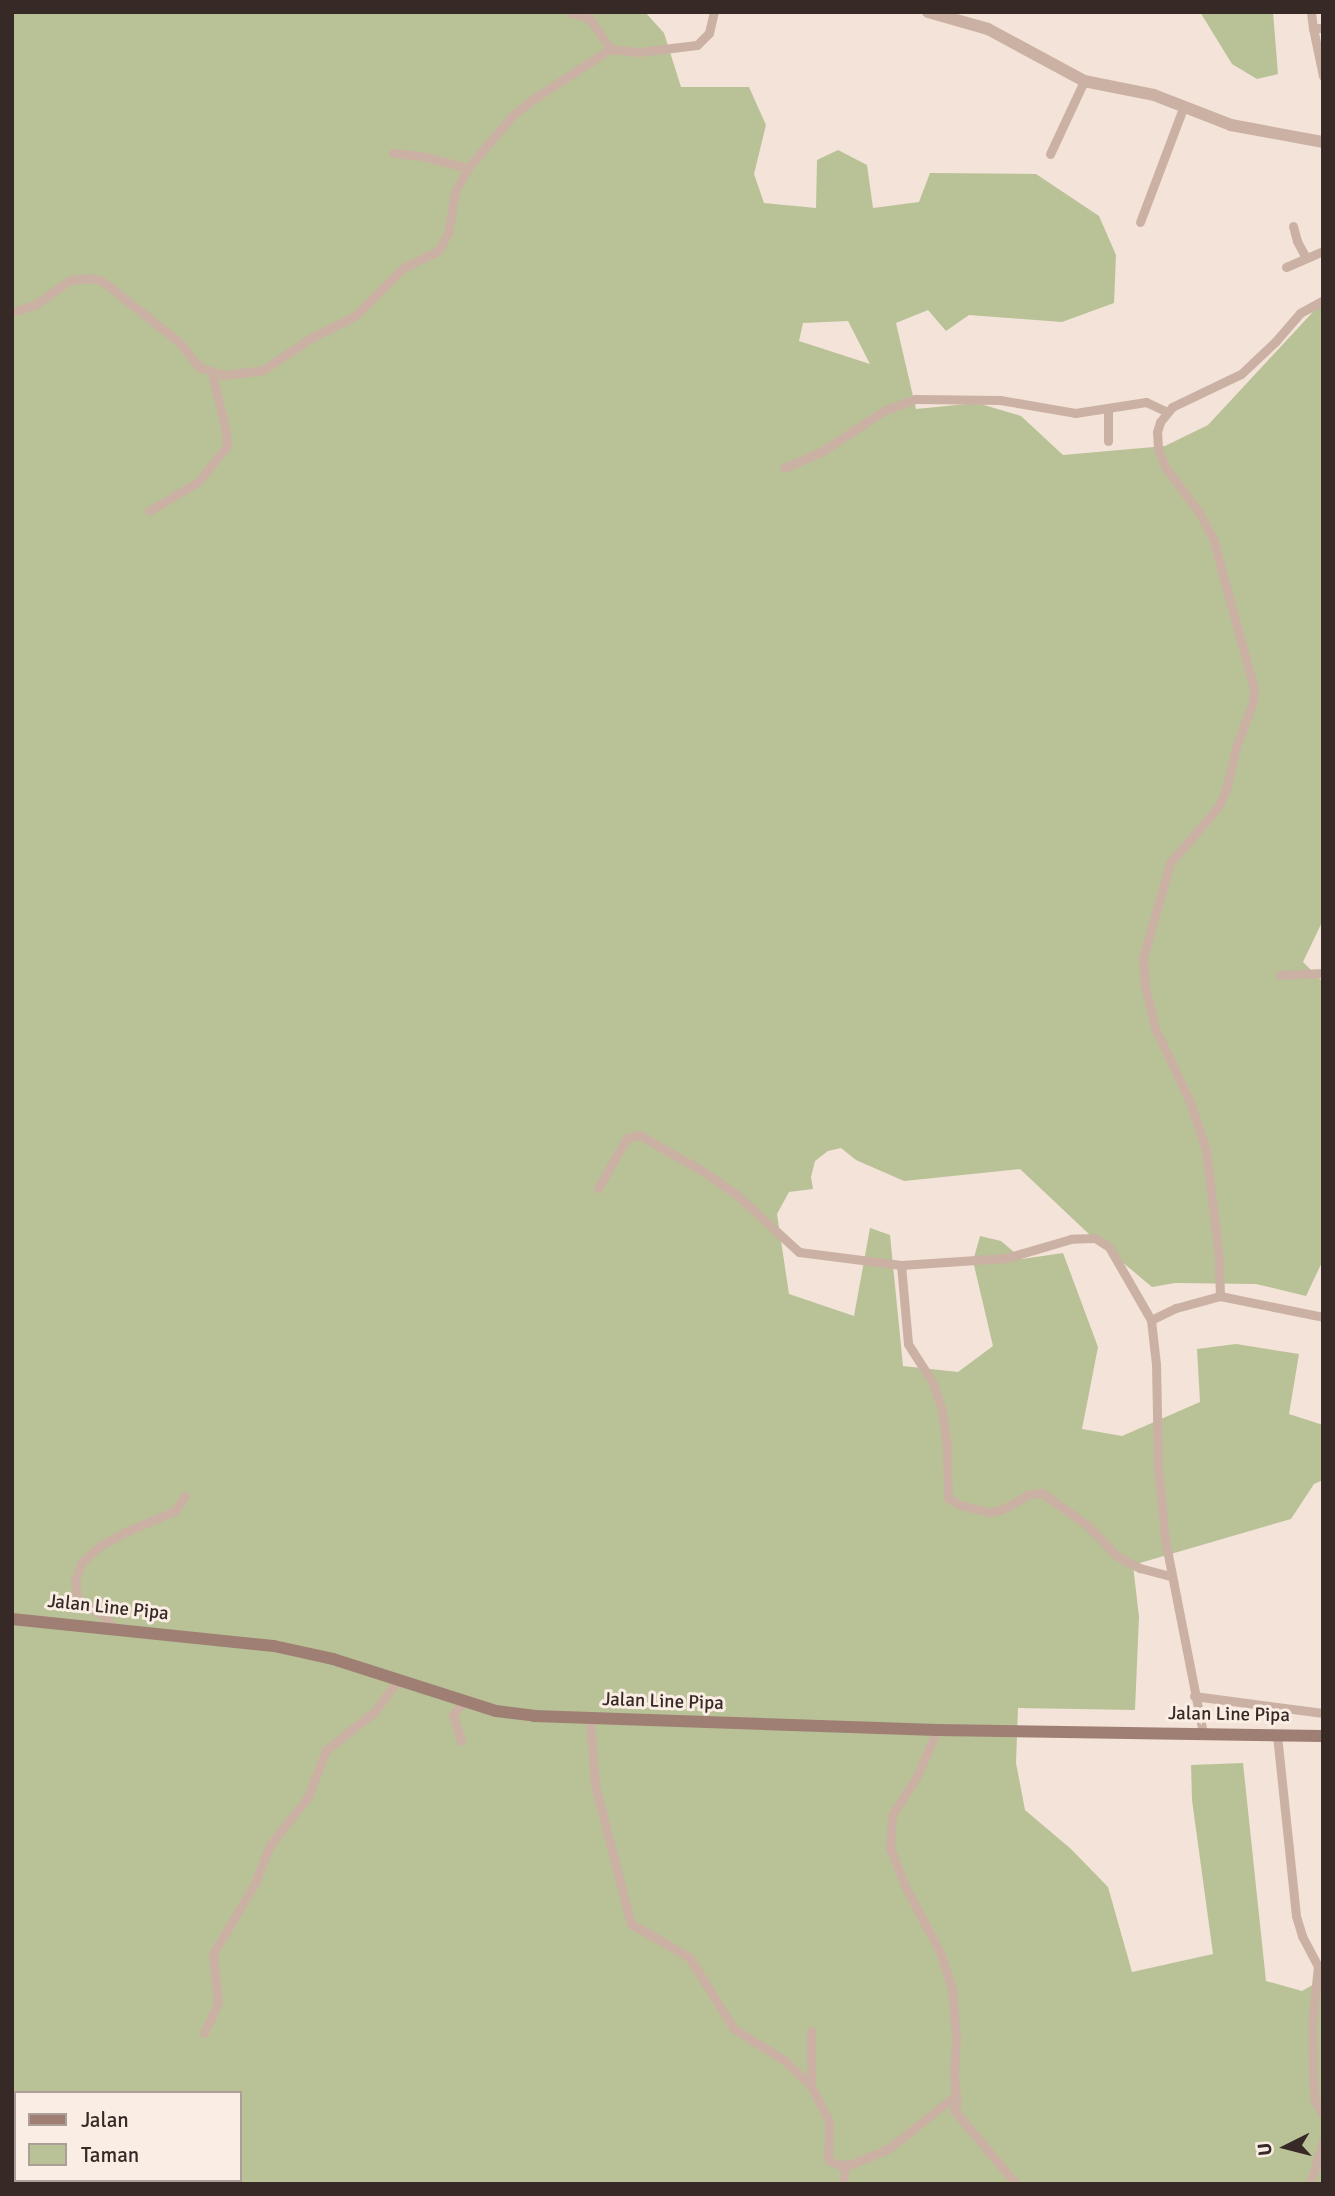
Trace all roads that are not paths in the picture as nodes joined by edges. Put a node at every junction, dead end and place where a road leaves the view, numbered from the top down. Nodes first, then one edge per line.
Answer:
1 (570, 12) edge
2 (714, 12) edge
3 (928, 12) edge
4 (1311, 12) edge
5 (1318, 28) edge
6 (610, 49) junction
7 (1323, 76) edge
8 (1084, 81) junction
9 (1183, 108) junction
10 (1323, 142) edge
11 (393, 153) dead end
12 (1050, 154) dead end
13 (468, 169) junction
14 (1140, 222) dead end
15 (1293, 226) dead end
16 (1323, 251) edge
17 (1306, 258) junction
18 (1286, 267) dead end
19 (1323, 300) edge
20 (12, 312) edge
21 (212, 374) junction
22 (1108, 408) junction
23 (1167, 412) junction
24 (1108, 442) dead end
25 (784, 468) dead end
26 (149, 511) dead end
27 (1323, 973) edge
28 (1280, 975) dead end
29 (598, 1188) dead end
30 (901, 1265) junction
31 (1220, 1296) junction
32 (1323, 1317) edge
33 (1151, 1320) junction
34 (184, 1496) dead end
35 (1170, 1576) junction
36 (12, 1619) edge
37 (114, 1628) junction
38 (398, 1680) junction
39 (1194, 1696) junction
40 (463, 1701) junction
41 (1323, 1713) edge
42 (590, 1718) junction
43 (937, 1730) junction
44 (1203, 1733) junction
45 (1277, 1735) junction
46 (1323, 1736) edge
47 (461, 1741) dead end
48 (811, 2031) dead end
49 (204, 2033) dead end
50 (811, 2086) junction
51 (955, 2096) junction
52 (1323, 2115) edge
53 (1323, 2141) edge
54 (845, 2165) junction
55 (843, 2184) edge
56 (1016, 2184) edge
57 (1310, 2184) edge

1 - 6 street
2 - 6 street
3 - 8 street
4 - 5 street
5 - 7 street
6 - 13 street
8 - 9 street
8 - 12 street
9 - 10 street
9 - 14 street
11 - 13 street
13 - 21 street
15 - 17 street
16 - 17 street
17 - 18 street
19 - 23 street
20 - 21 street
21 - 26 street
22 - 23 street
22 - 24 street
22 - 25 street
23 - 31 street
27 - 28 street
29 - 30 street
30 - 33 street
30 - 35 street
31 - 32 street
31 - 33 street
33 - 35 street
34 - 37 street
35 - 39 street
36 - 37 main road, Jalan Line Pipa
37 - 38 main road, Jalan Line Pipa
38 - 40 main road, Jalan Line Pipa
38 - 49 street
39 - 41 street
39 - 44 street
40 - 42 main road, Jalan Line Pipa
40 - 47 street
42 - 43 main road, Jalan Line Pipa
42 - 50 street
43 - 44 main road, Jalan Line Pipa
43 - 51 street
44 - 45 main road, Jalan Line Pipa
45 - 46 main road, Jalan Line Pipa
45 - 52 street
48 - 50 street
50 - 54 street
51 - 54 street
51 - 56 street
53 - 57 street
54 - 55 street

